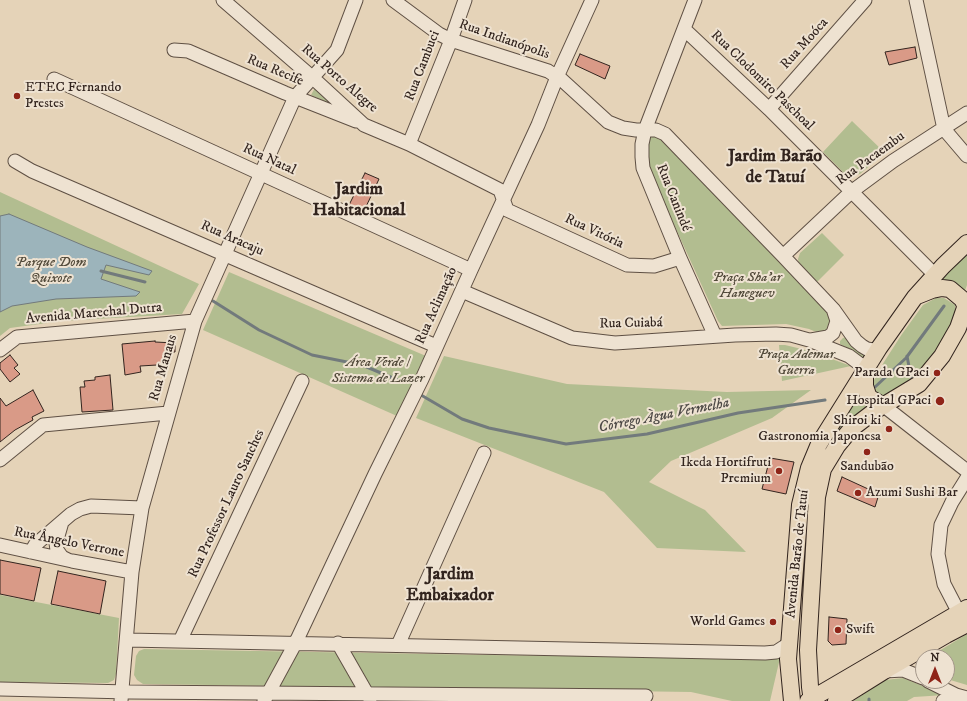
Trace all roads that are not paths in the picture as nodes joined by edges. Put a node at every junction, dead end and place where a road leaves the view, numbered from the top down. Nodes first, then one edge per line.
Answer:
1 (223, 0) edge
2 (356, 0) edge
3 (393, 0) edge
4 (465, 0) edge
5 (592, 0) edge
6 (694, 0) edge
7 (865, 0) edge
8 (916, 0) edge
9 (684, 29) junction
10 (451, 40) junction
11 (174, 50) dead end
12 (557, 77) junction
13 (313, 78) junction
14 (54, 79) dead end
15 (295, 97) junction
16 (769, 109) junction
17 (967, 114) edge
18 (364, 125) junction
19 (944, 129) junction
20 (645, 130) junction
21 (409, 144) junction
22 (967, 156) edge
23 (15, 161) dead end
24 (260, 174) junction
25 (851, 192) junction
26 (504, 201) junction
27 (967, 243) edge
28 (225, 253) junction
29 (783, 256) junction
30 (680, 258) junction
31 (471, 270) junction
32 (935, 275) junction
33 (462, 291) junction
34 (915, 297) junction
35 (967, 306) edge
36 (834, 310) junction
37 (195, 321) junction
38 (715, 336) junction
39 (809, 340) junction
40 (436, 346) junction
41 (879, 348) junction
42 (0, 350) edge
43 (865, 372) junction
44 (302, 381) dead end
45 (884, 406) junction
46 (168, 413) junction
47 (484, 453) dead end
48 (0, 460) edge
49 (967, 471) edge
50 (967, 478) edge
51 (142, 508) junction
52 (62, 522) junction
53 (0, 545) edge
54 (31, 552) junction
55 (72, 561) junction
56 (132, 572) junction
57 (964, 615) edge
58 (127, 640) junction
59 (180, 641) junction
60 (338, 643) junction
61 (295, 644) junction
62 (398, 645) junction
63 (789, 651) junction
64 (884, 671) junction
65 (915, 675) edge
66 (944, 689) edge
67 (6, 693) edge
68 (121, 696) edge
69 (646, 696) dead end
70 (266, 697) edge
71 (369, 697) edge
72 (491, 698) edge
73 (532, 698) edge
74 (513, 699) edge
75 (967, 699) edge
76 (811, 700) edge
77 (780, 701) edge
78 (792, 701) edge
79 (837, 701) edge
80 (943, 701) edge

1 - 13 street, Rua Porto Alegre
2 - 13 street, Rua Manaus
3 - 10 street, Rua Indianópolis
4 - 10 street, Rua Cambuci
5 - 12 street, Rua Aclimação
6 - 9 street, Rua Canindé
7 - 16 street, Rua Moóca
8 - 19 street
9 - 16 street, Rua Clodomiro Paschoal
9 - 20 street, Rua Canindé
10 - 12 street, Rua Indianópolis
10 - 21 street, Rua Cambuci
11 - 15 street, Rua Recife
12 - 20 street, Rua Indianópolis
12 - 26 street, Rua Aclimação
13 - 15 street, Rua Manaus
13 - 18 street, Rua Porto Alegre
14 - 24 street, Rua Natal
15 - 18 street, Rua Recife
15 - 24 street, Rua Manaus
16 - 25 street, Rua Clodomiro Paschoal
17 - 19 street, Rua Pacaembu
18 - 21 street, Rua Porto Alegre
19 - 22 street
19 - 25 street, Rua Pacaembu
20 - 29 street, Rua Indianópolis
20 - 30 street, Rua Canindé
21 - 26 street, Rua Porto Alegre
23 - 28 street, Rua Aracaju
24 - 28 street, Rua Manaus
24 - 31 street, Rua Natal
25 - 29 street, Rua Pacaembu
25 - 32 street, Rua Clodomiro Paschoal
26 - 30 street, Rua Vitória
26 - 31 street, Rua Aclimação
27 - 32 main road, Avenida Barão de Tatuí
28 - 37 street, Rua Manaus
28 - 40 street, Rua Aracaju
29 - 36 street, Rua Indianópolis
30 - 38 street, Rua Canindé
31 - 33 street, Rua Aclimação
32 - 34 main road, Avenida Barão de Tatuí
33 - 38 street, Rua Cuiabá
33 - 40 street, Rua Aclimação
34 - 35 main road
34 - 41 main road, Avenida Barão de Tatuí
35 - 45 main road, Avenida Barão de Tatuí
36 - 39 street, Rua Cuiabá
36 - 41 street, Rua Indianópolis
37 - 42 street, Avenida Marechal Dutra
37 - 46 street, Rua Manaus
38 - 39 street, Rua Cuiabá
39 - 43 street, Rua Cuiabá
40 - 61 street, Rua Aclimação
41 - 43 main road, Avenida Barão de Tatuí
43 - 45 main road
43 - 63 main road, Avenida Barão de Tatuí
44 - 59 street, Rua Professor Lauro Sanches
45 - 49 street
45 - 76 main road, Avenida Barão de Tatuí
46 - 48 street
46 - 51 street, Rua Manaus
47 - 62 street
50 - 57 street
51 - 52 street
51 - 56 street, Rua Manaus
52 - 54 street
52 - 55 street
53 - 54 street, Rua Ângelo Verrone
54 - 55 street, Rua Ângelo Verrone
55 - 56 street, Rua Ângelo Verrone
56 - 58 street, Rua Manaus
57 - 64 main road
57 - 76 main road
58 - 59 street
58 - 68 street, Rua Manaus
59 - 61 street
60 - 61 street
60 - 62 street
60 - 71 street
61 - 70 street, Rua Aclimação
62 - 63 street
63 - 77 main road
63 - 78 main road, Avenida Barão de Tatuí
64 - 65 street
64 - 79 main road
66 - 75 street
67 - 68 street
68 - 70 street
69 - 73 street
70 - 71 street
71 - 72 street
72 - 74 street
73 - 74 street
75 - 80 street

